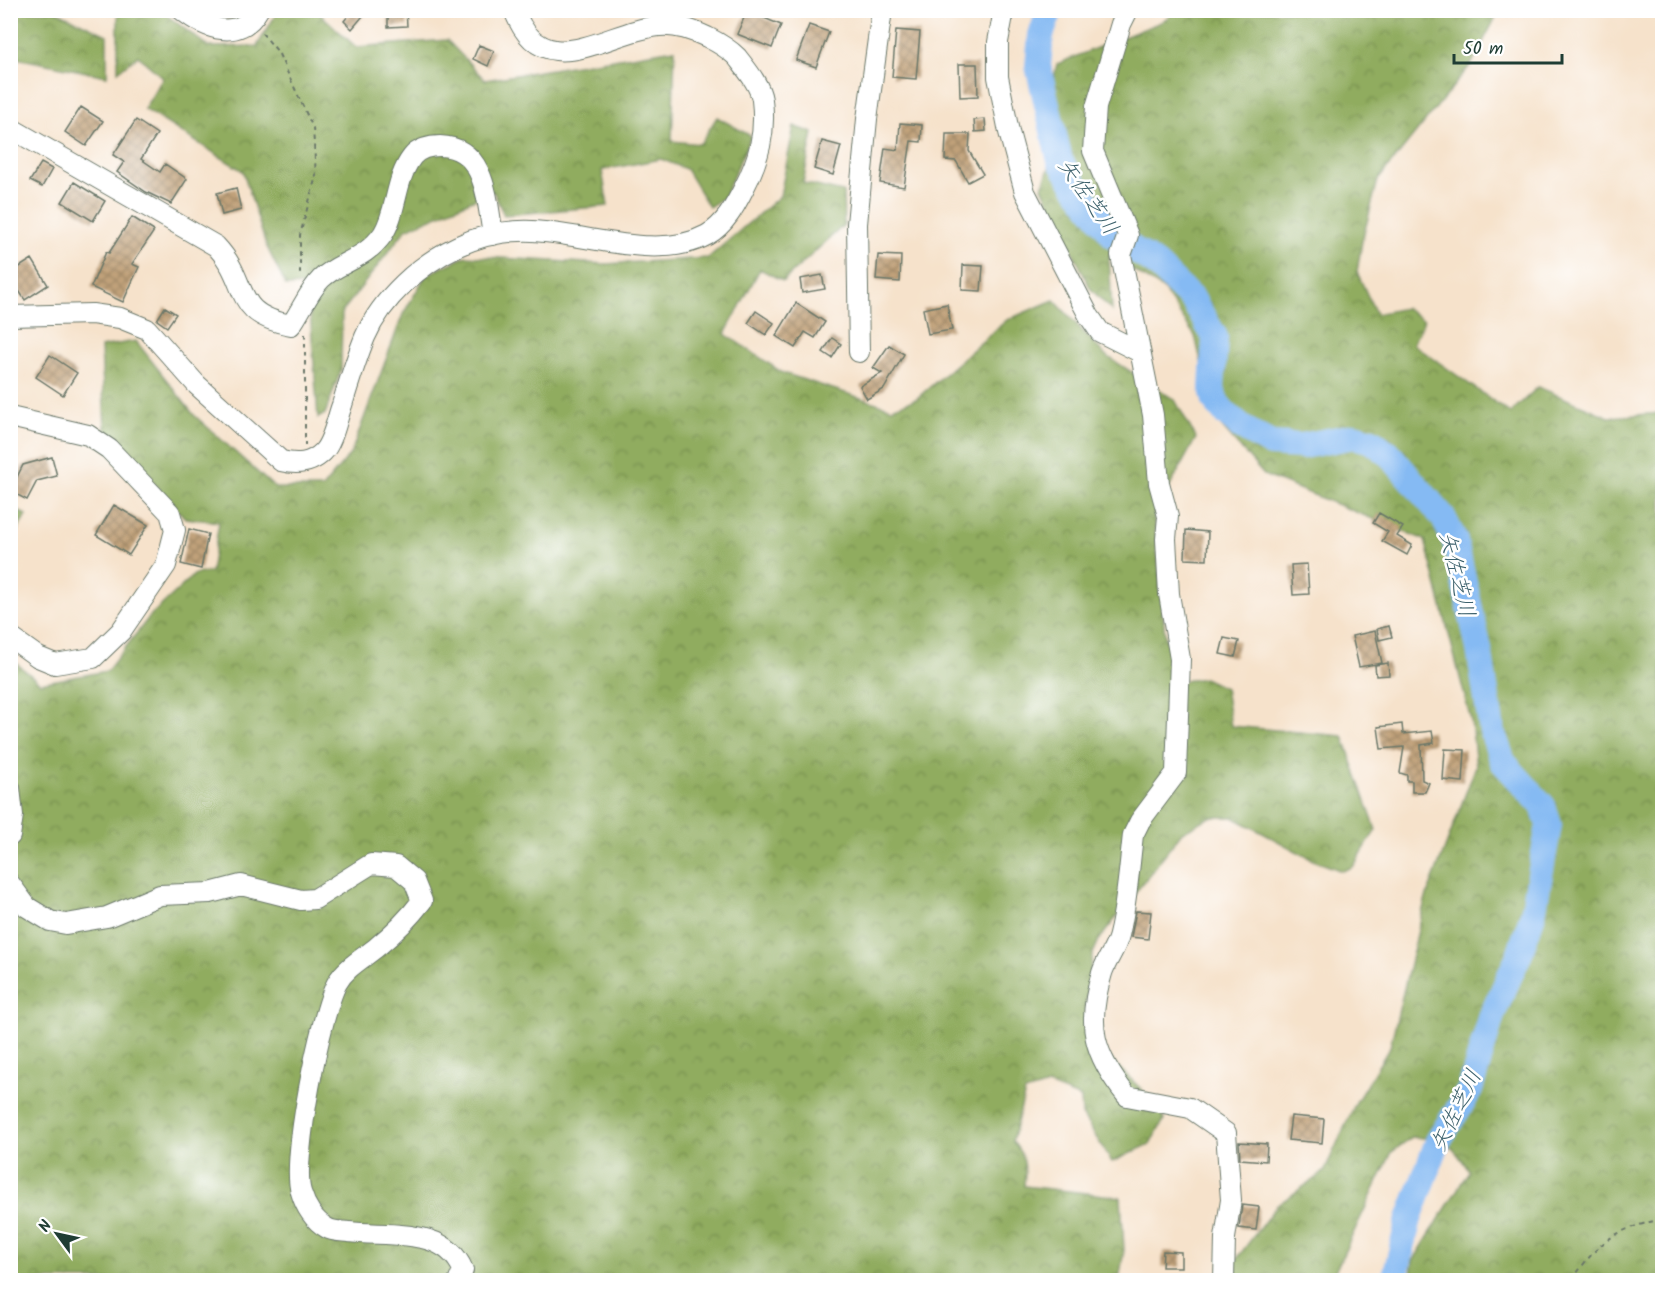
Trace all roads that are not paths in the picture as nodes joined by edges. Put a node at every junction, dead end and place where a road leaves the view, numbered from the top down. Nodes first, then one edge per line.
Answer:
1 (182, 10) edge
2 (514, 10) edge
3 (882, 10) edge
4 (1004, 10) edge
5 (1128, 10) edge
6 (255, 16) edge
7 (14, 130) dead end
8 (493, 235) junction
9 (10, 316) edge
10 (859, 352) dead end
11 (1140, 352) junction
12 (10, 417) edge
13 (10, 637) edge
14 (10, 788) edge
15 (10, 836) edge
16 (10, 884) edge
17 (459, 1281) edge
18 (1224, 1281) edge

1 - 6 street
2 - 8 street
3 - 10 street
4 - 11 street
5 - 11 street
7 - 8 street
8 - 9 street
11 - 18 street
12 - 13 street
14 - 15 street
16 - 17 street

